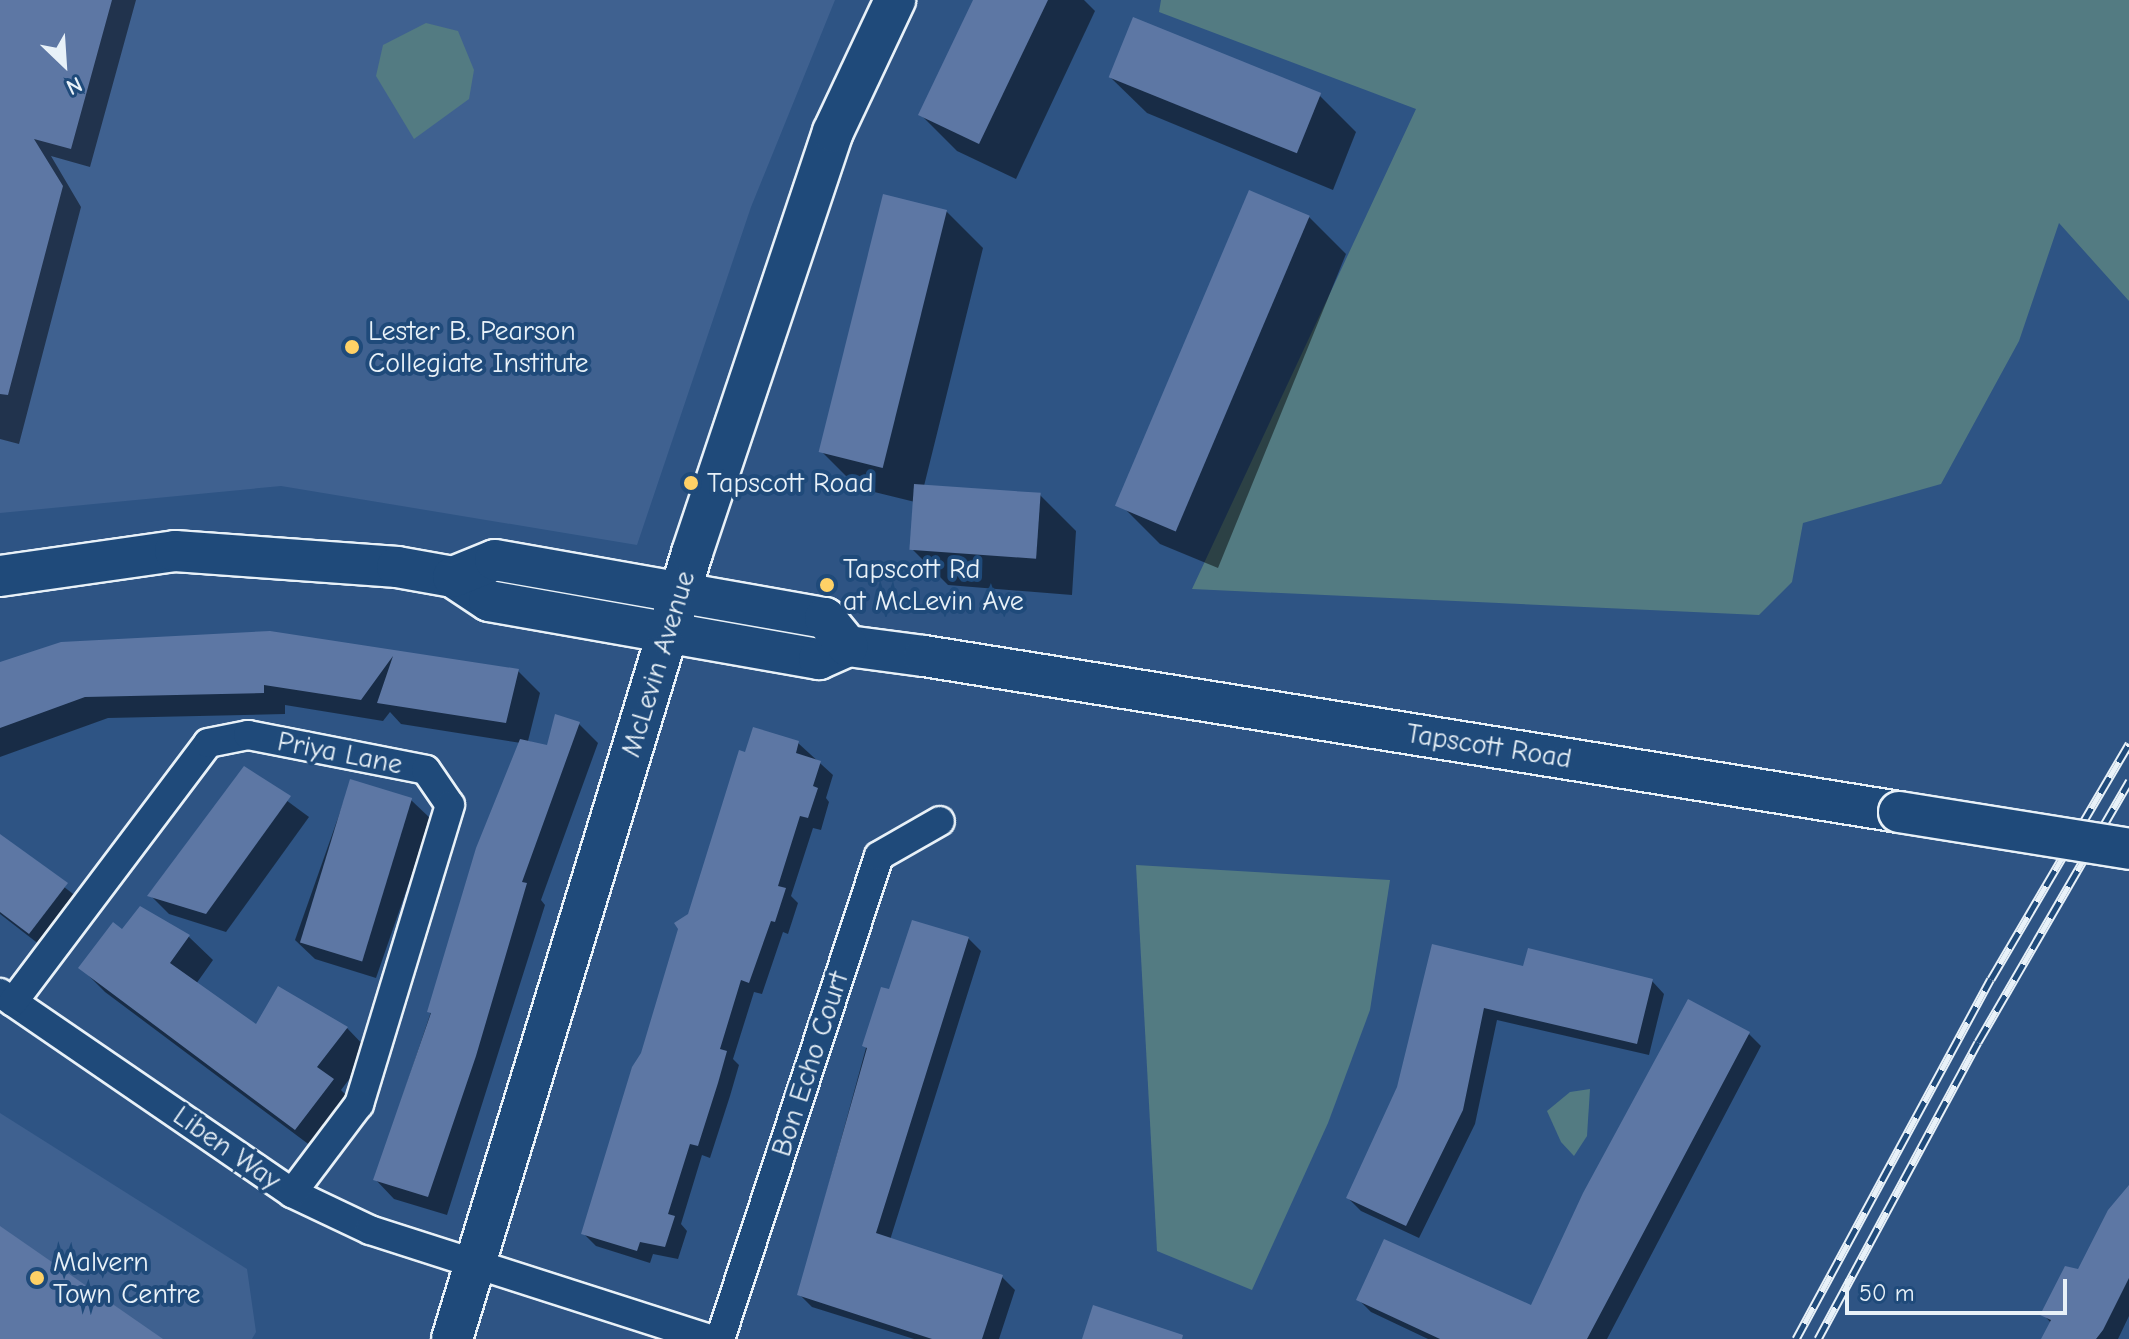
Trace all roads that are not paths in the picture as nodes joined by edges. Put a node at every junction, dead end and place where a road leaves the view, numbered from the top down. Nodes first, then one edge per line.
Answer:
1 (895, 0) edge
2 (0, 576) edge
3 (453, 577) junction
4 (680, 595) junction
5 (667, 634) junction
6 (848, 646) junction
7 (940, 821) dead end
8 (2129, 849) edge
9 (7, 997) edge
10 (292, 1193) junction
11 (476, 1260) junction
12 (452, 1339) edge
13 (710, 1339) edge
14 (720, 1339) edge

1 - 4 street, McLevin Avenue
2 - 3 street, Tapscott Road
3 - 4 street
3 - 5 street, Tapscott Road
4 - 5 street, McLevin Avenue
4 - 6 street
5 - 6 street, Tapscott Road
5 - 11 street, McLevin Avenue
6 - 8 street, Tapscott Road, bridge
7 - 14 street, Bon Echo Court
9 - 10 street, Liben Way
9 - 10 street, Priya Lane
10 - 11 street, Liben Way
11 - 12 street, McLevin Avenue
11 - 13 street, Liben Way

